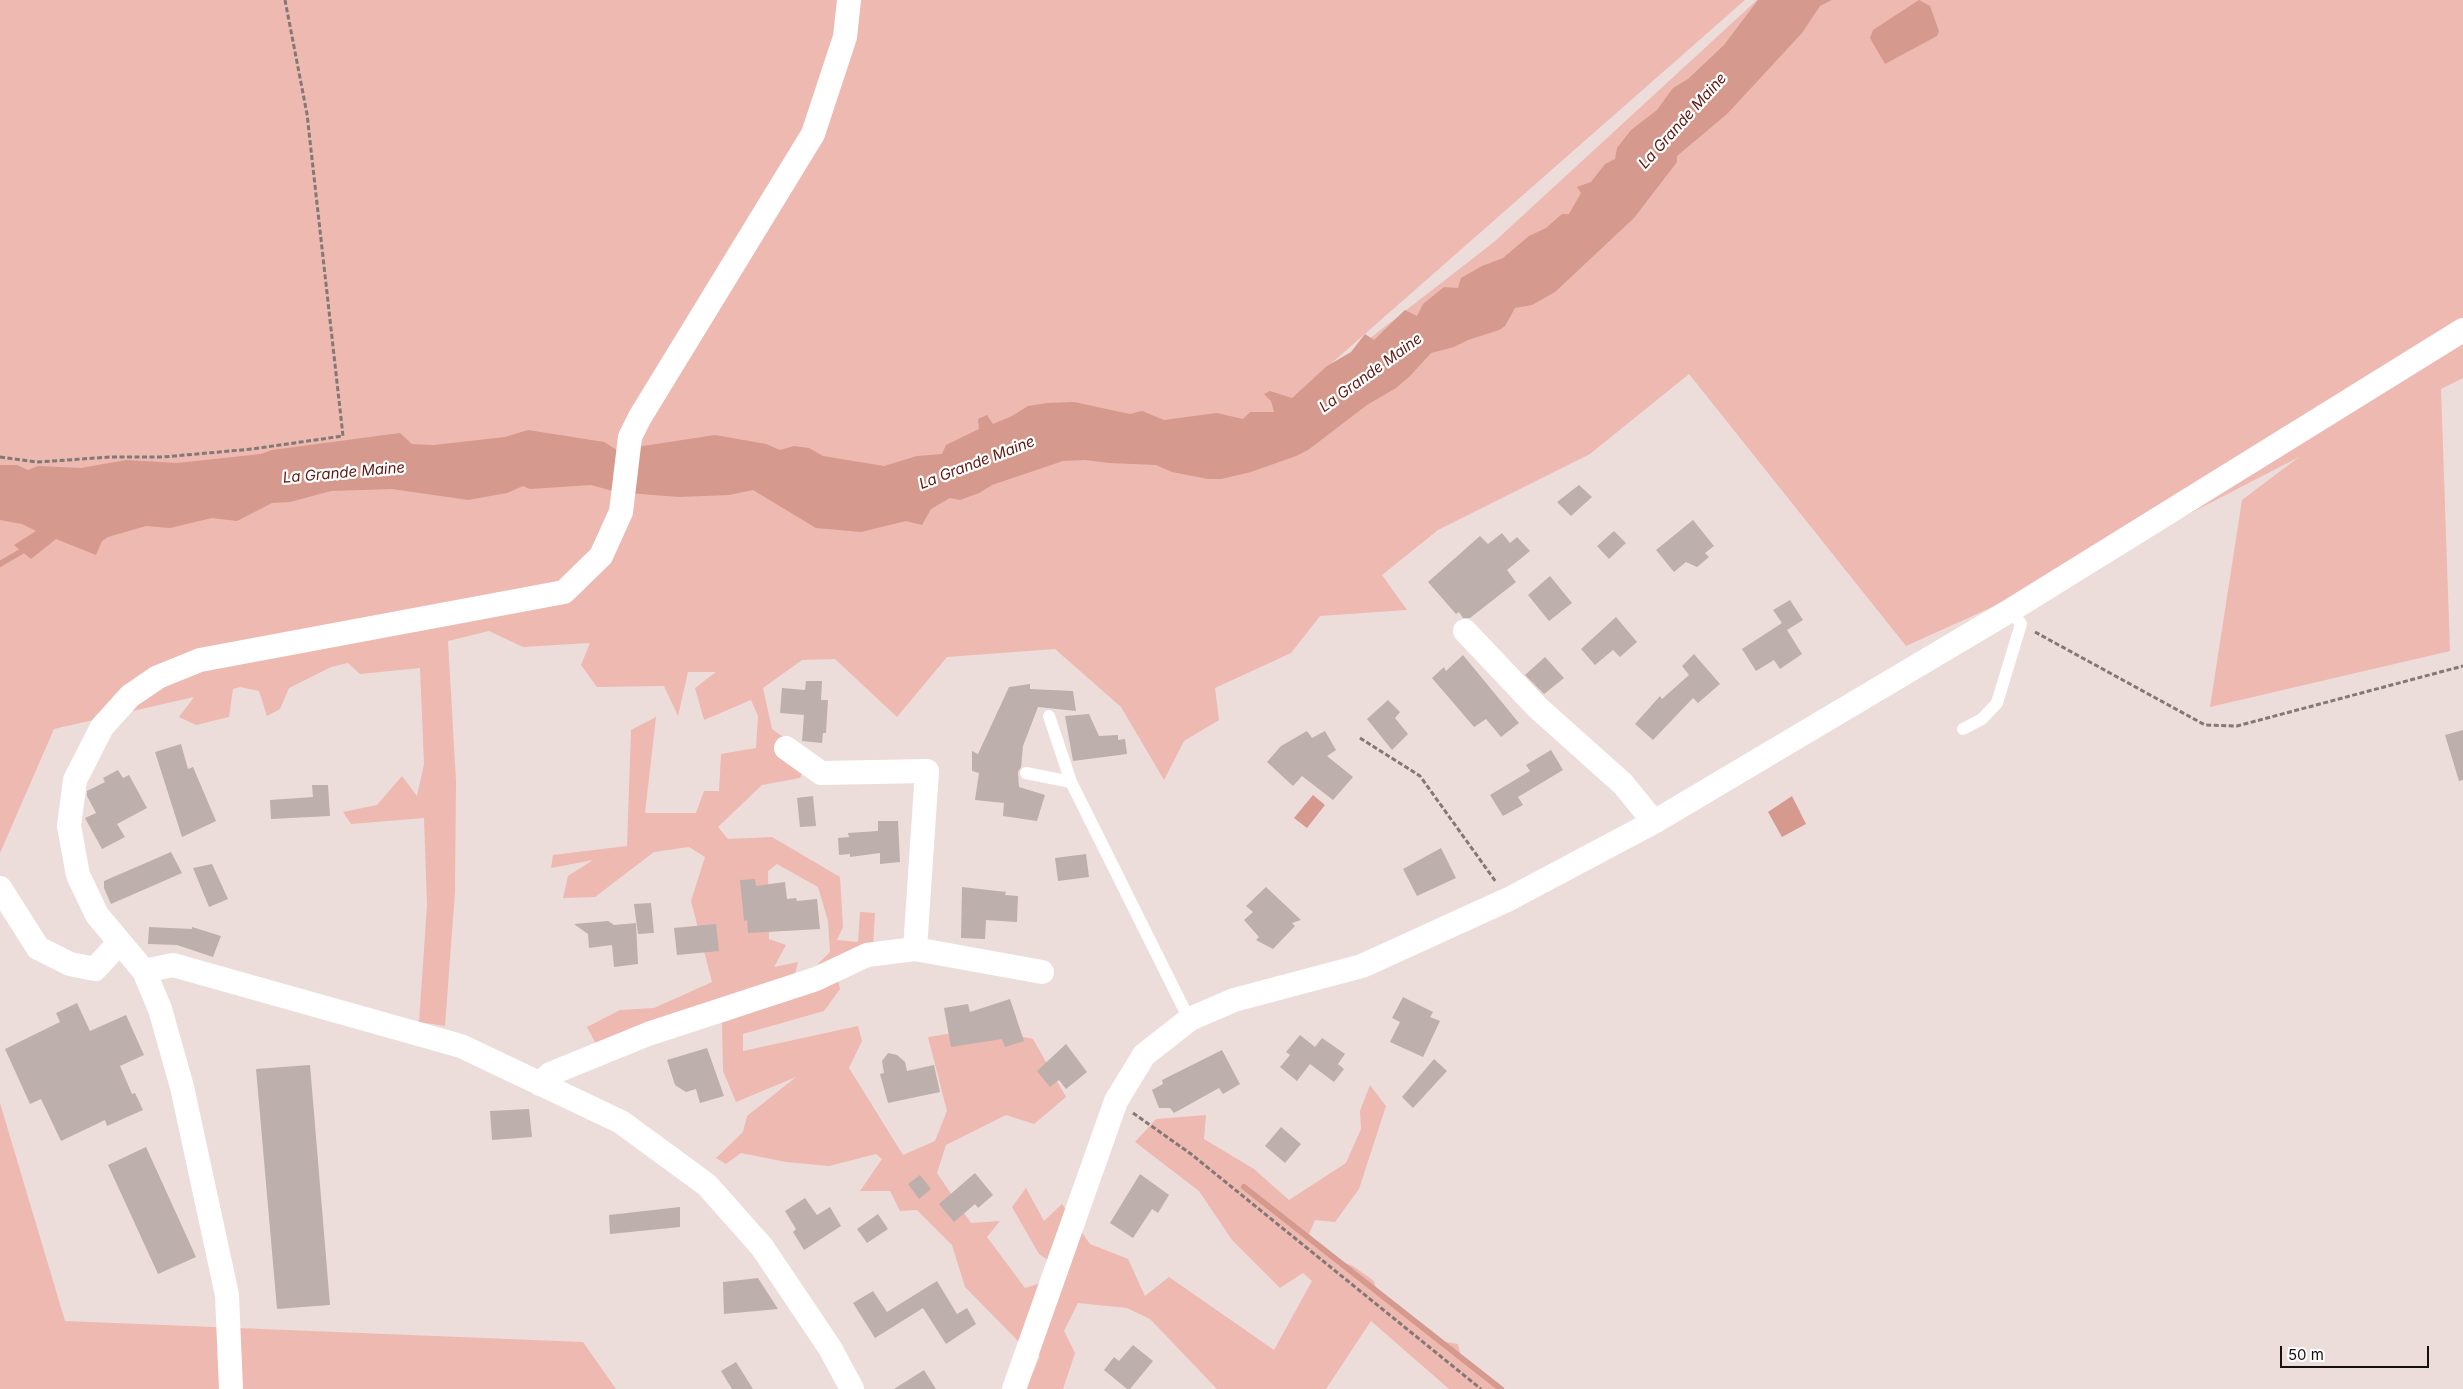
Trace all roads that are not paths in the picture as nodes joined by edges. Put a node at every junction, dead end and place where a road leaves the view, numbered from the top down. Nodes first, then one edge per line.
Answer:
1 (850, 0) edge
2 (2463, 330) edge
3 (2016, 617) junction
4 (1465, 631) dead end
5 (1049, 716) dead end
6 (1962, 729) dead end
7 (786, 748) dead end
8 (1026, 773) dead end
9 (1071, 782) junction
10 (1654, 822) junction
11 (0, 888) edge
12 (120, 943) junction
13 (915, 949) junction
14 (144, 970) junction
15 (1042, 972) dead end
16 (1189, 1019) junction
17 (540, 1084) junction
18 (231, 1389) edge
19 (852, 1389) edge
20 (1014, 1389) edge

1 - 12 street
2 - 3 street
3 - 6 lane
3 - 10 street
4 - 10 street
5 - 9 lane
7 - 13 street
8 - 9 lane
9 - 16 lane
10 - 16 street
11 - 12 street
12 - 14 street
13 - 15 street
13 - 17 street
14 - 17 street
14 - 18 street
16 - 20 street
17 - 19 street

